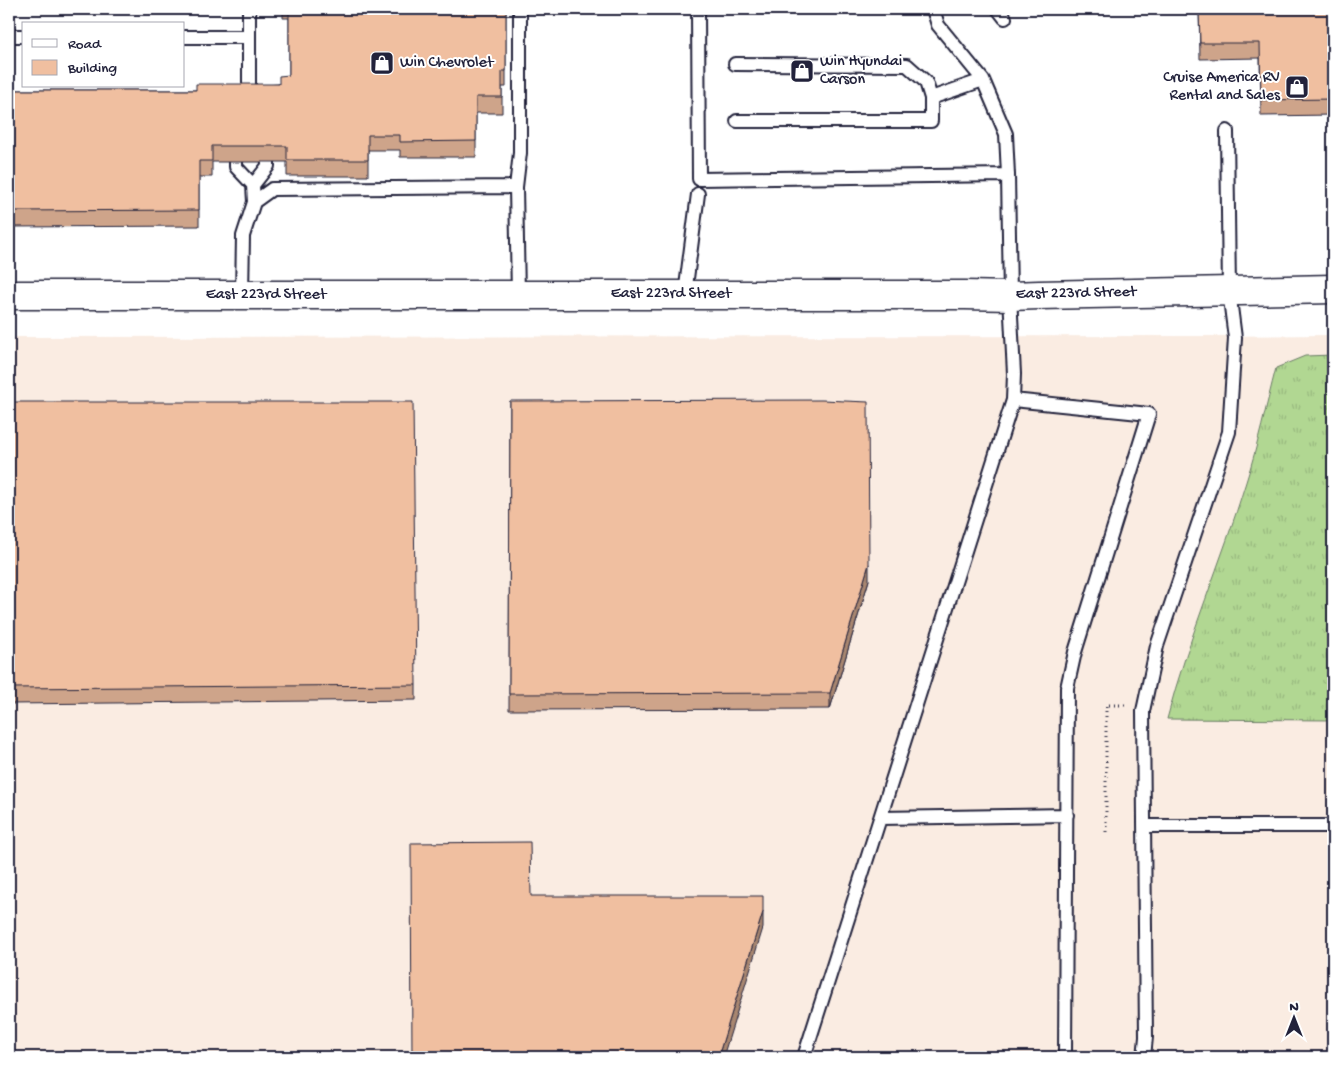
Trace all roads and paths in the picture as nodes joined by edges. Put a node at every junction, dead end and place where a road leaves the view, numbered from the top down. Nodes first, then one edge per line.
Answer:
1 (249, 9) edge
2 (520, 9) edge
3 (698, 9) edge
4 (933, 9) edge
5 (9, 36) edge
6 (22, 36) edge
7 (185, 36) edge
8 (249, 37) junction
9 (735, 64) dead end
10 (983, 80) junction
11 (931, 98) junction
12 (239, 100) edge
13 (737, 121) dead end
14 (1227, 131) dead end
15 (236, 162) edge
16 (268, 162) edge
17 (1008, 175) junction
18 (253, 185) junction
19 (699, 186) junction
20 (516, 187) junction
21 (254, 202) junction
22 (1333, 289) edge
23 (1229, 291) junction
24 (684, 294) junction
25 (9, 295) edge
26 (242, 295) junction
27 (518, 295) junction
28 (1010, 296) junction
29 (1012, 400) junction
30 (1145, 706) junction
31 (1067, 815) junction
32 (880, 818) junction
33 (1144, 826) junction
34 (1333, 826) edge
35 (1106, 832) dead end
36 (804, 1057) edge
37 (1065, 1057) edge
38 (1144, 1057) edge

1 - 8 lane
2 - 20 lane
3 - 19 lane
4 - 10 lane
5 - 6 lane
7 - 8 lane
8 - 12 lane
9 - 11 lane
10 - 11 lane
10 - 17 lane
11 - 13 lane
14 - 23 lane
15 - 18 lane
16 - 18 lane
17 - 19 lane
17 - 28 lane
18 - 21 lane
19 - 24 lane
20 - 21 lane
20 - 27 lane
21 - 26 lane
22 - 23 main road, East 223rd Street
23 - 28 main road, East 223rd Street
23 - 30 lane
24 - 27 main road, East 223rd Street
24 - 28 main road, East 223rd Street
25 - 26 main road, East 223rd Street
26 - 27 main road, East 223rd Street
28 - 29 lane
29 - 31 lane
29 - 32 lane
30 - 33 lane
30 - 35 path
31 - 32 lane
31 - 37 lane
32 - 36 lane
33 - 34 lane
33 - 38 lane

